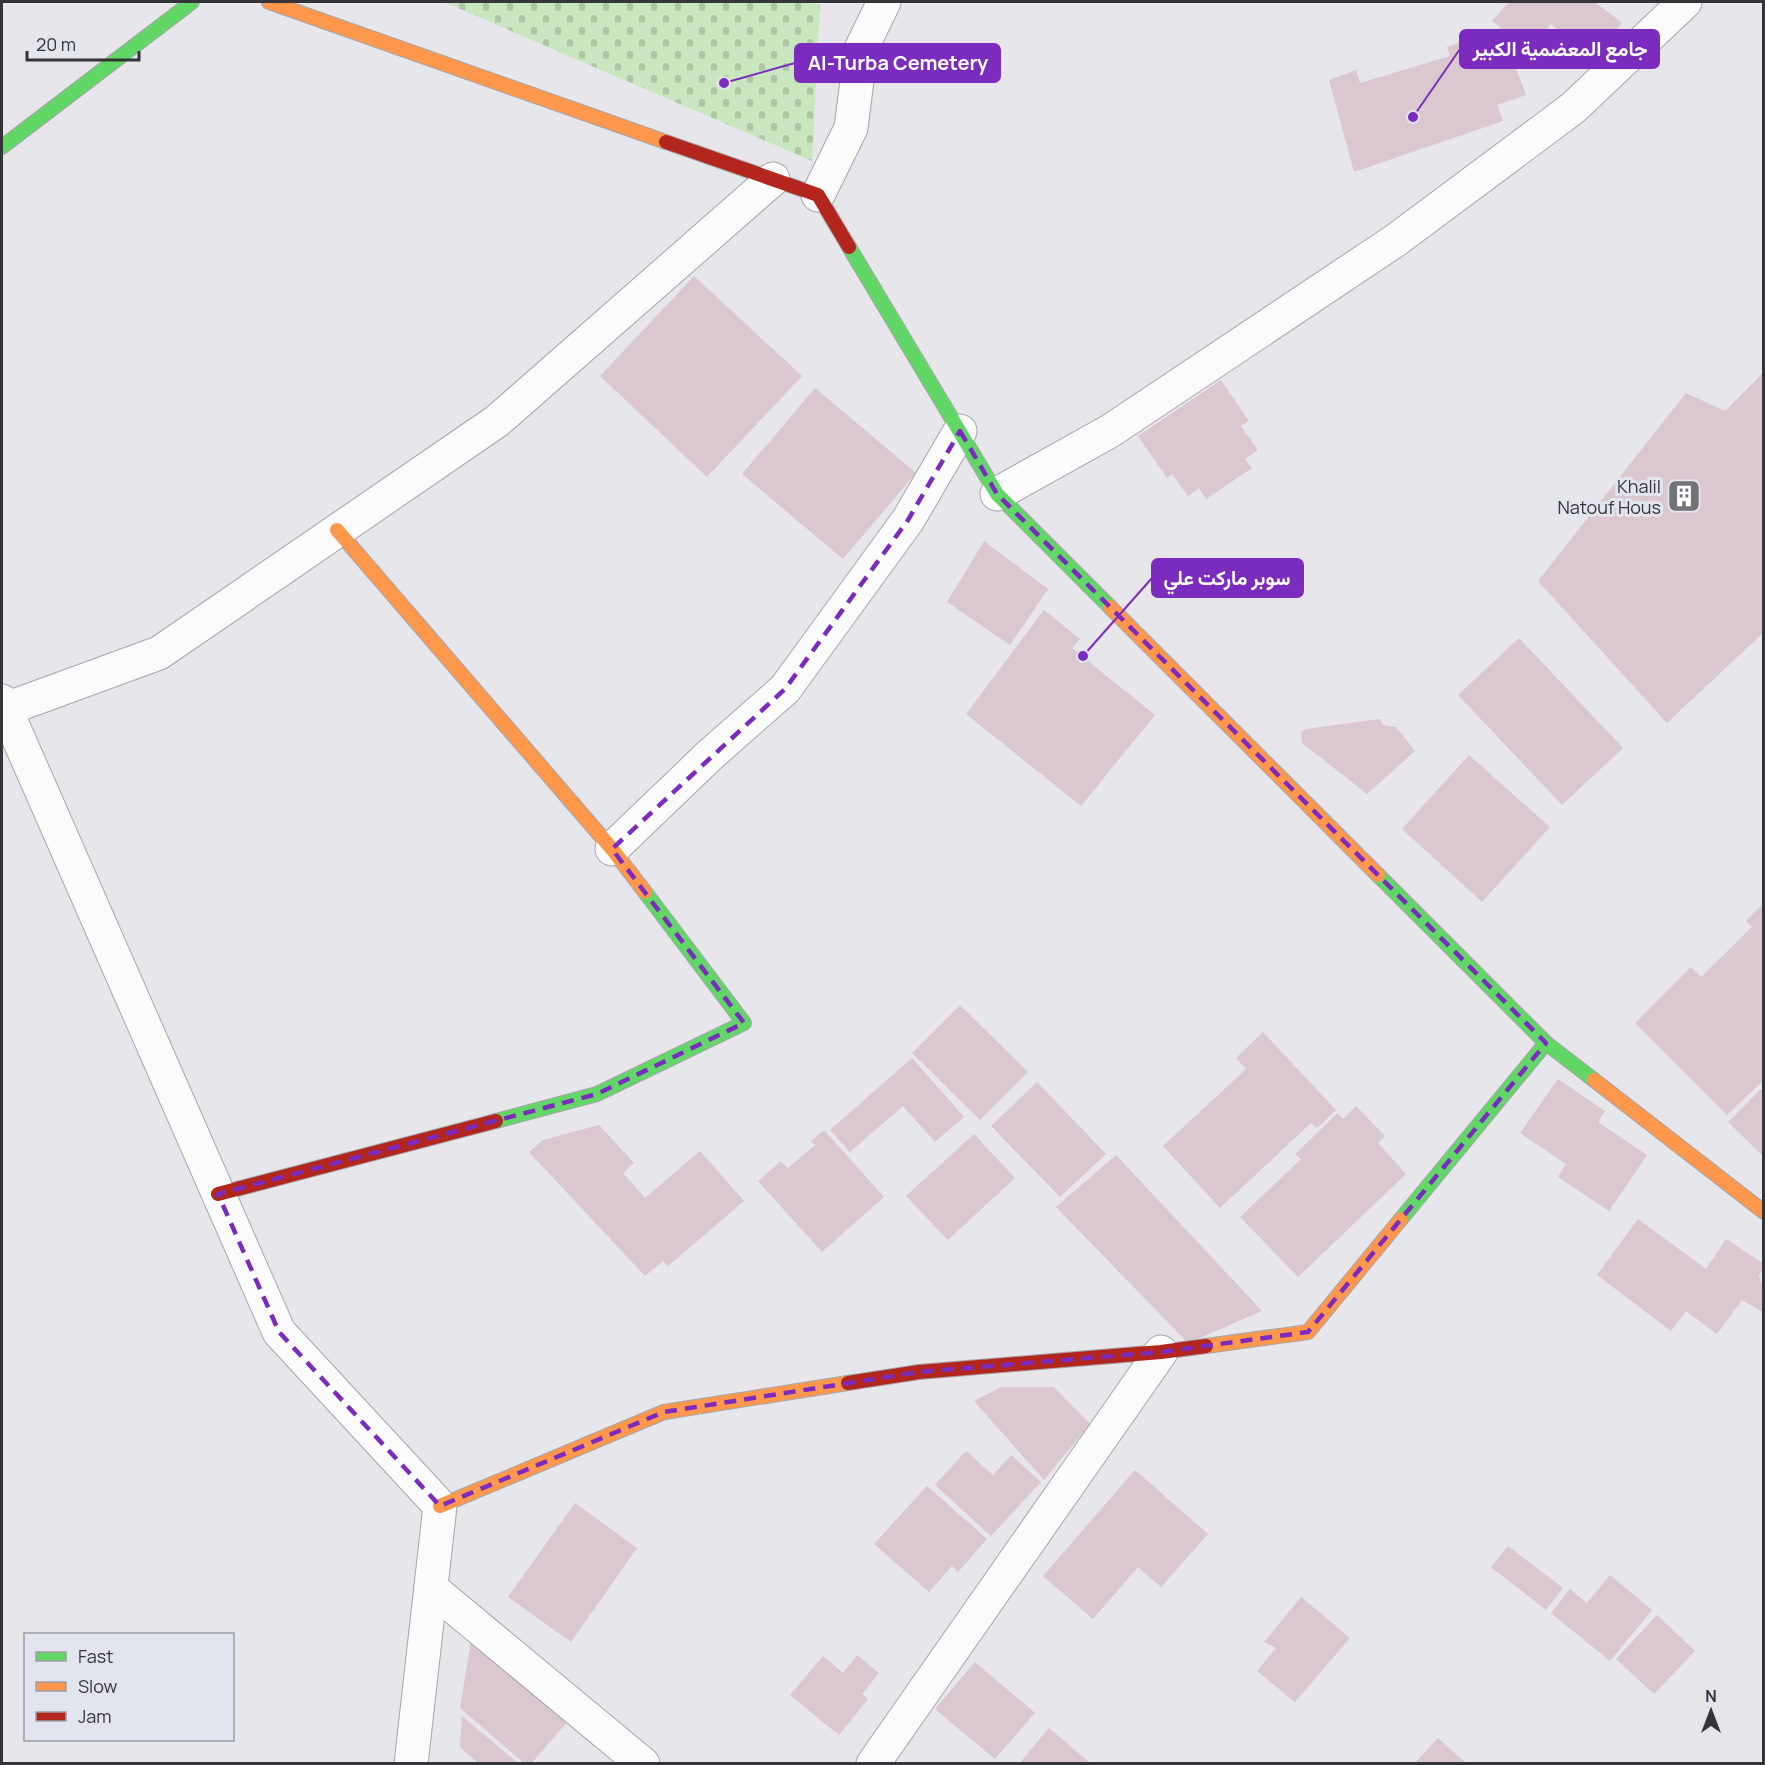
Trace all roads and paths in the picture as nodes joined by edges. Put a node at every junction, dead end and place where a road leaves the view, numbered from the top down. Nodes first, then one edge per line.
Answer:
1 (192, 2) edge
2 (269, 2) edge
3 (884, 2) edge
4 (1686, 2) edge
5 (2, 147) edge
6 (773, 179) junction
7 (818, 195) junction
8 (960, 431) junction
9 (997, 494) junction
10 (337, 530) junction
11 (4, 705) edge
12 (612, 849) junction
13 (1546, 1043) junction
14 (218, 1194) junction
15 (1764, 1212) edge
16 (1161, 1352) junction
17 (440, 1506) junction
18 (431, 1588) junction
19 (411, 1764) edge
20 (643, 1764) edge
21 (873, 1764) edge

1 - 5 street
2 - 6 street
3 - 7 street
4 - 9 street
6 - 7 street
6 - 10 street
7 - 8 street
8 - 9 street
8 - 12 street
9 - 13 street
10 - 11 street
10 - 12 street
11 - 14 street
12 - 14 street
13 - 15 street
13 - 16 street
14 - 17 street
16 - 17 street
16 - 21 street
17 - 18 street
18 - 19 street
18 - 20 street

